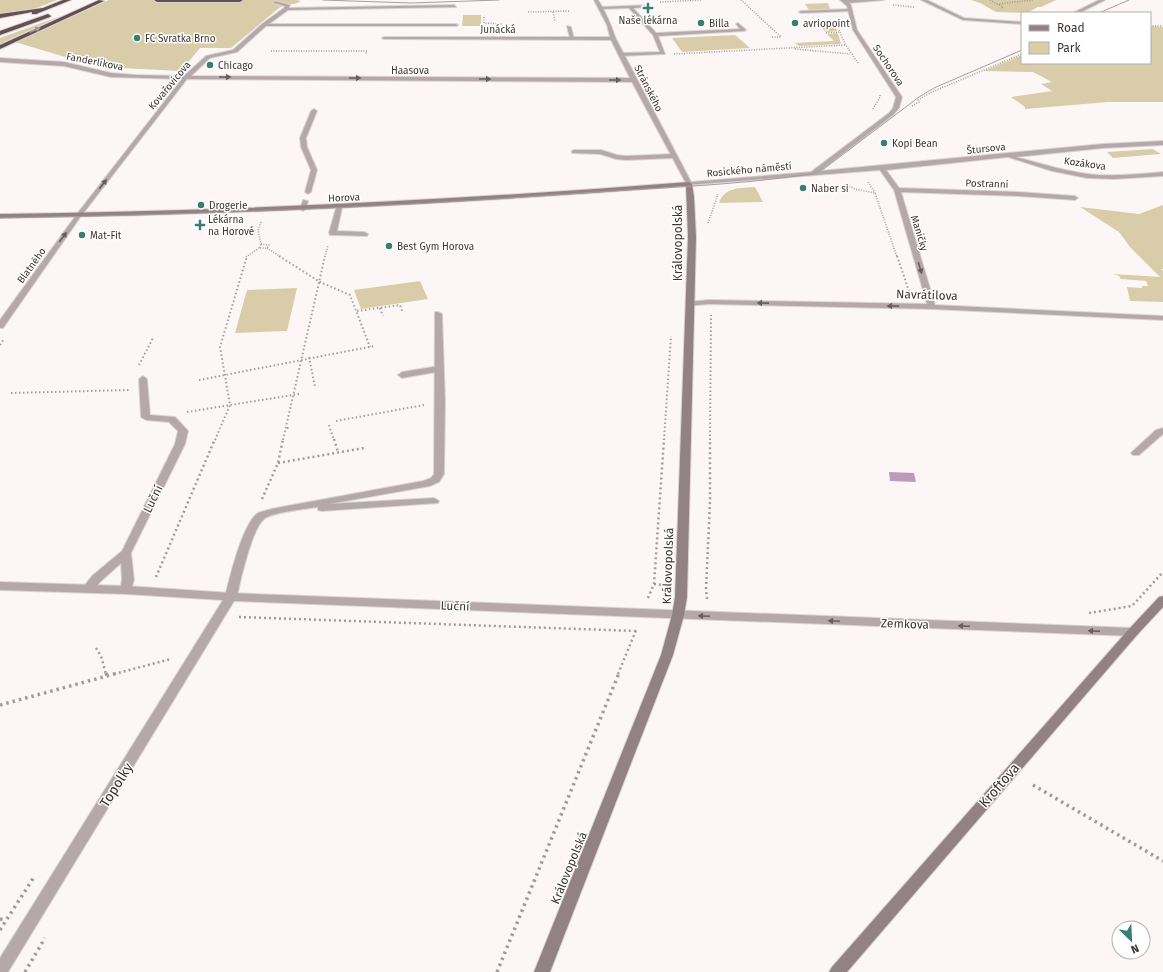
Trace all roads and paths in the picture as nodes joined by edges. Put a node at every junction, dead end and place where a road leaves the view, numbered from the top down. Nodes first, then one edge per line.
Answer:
1 (68, 0) edge
2 (90, 0) edge
3 (157, 0) edge
4 (240, 0) edge
5 (596, 0) edge
6 (741, 0) edge
7 (882, 0) edge
8 (923, 0) edge
9 (990, 0) edge
10 (1032, 0) edge
11 (1103, 0) edge
12 (102, 1) edge
13 (844, 1) edge
14 (274, 2) dead end
15 (997, 4) junction
16 (891, 5) dead end
17 (454, 6) dead end
18 (648, 6) dead end
19 (86, 7) junction
20 (630, 7) junction
21 (49, 8) junction
22 (68, 8) dead end
23 (601, 8) junction
24 (286, 9) junction
25 (998, 10) dead end
26 (569, 11) dead end
27 (944, 11) junction
28 (528, 12) dead end
29 (553, 12) junction
30 (801, 12) dead end
31 (850, 12) junction
32 (1077, 12) edge
33 (54, 14) dead end
34 (808, 14) dead end
35 (0, 16) edge
36 (14, 20) dead end
37 (33, 22) junction
38 (1021, 23) edge
39 (556, 24) dead end
40 (738, 24) dead end
41 (264, 25) junction
42 (456, 25) dead end
43 (1151, 26) edge
44 (1163, 26) edge
45 (569, 27) dead end
46 (839, 32) dead end
47 (0, 33) edge
48 (826, 33) dead end
49 (655, 35) junction
50 (771, 37) dead end
51 (384, 38) dead end
52 (572, 38) junction
53 (613, 39) junction
54 (864, 44) junction
55 (845, 45) junction
56 (0, 46) edge
57 (787, 48) junction
58 (271, 51) dead end
59 (663, 53) junction
60 (366, 54) dead end
61 (850, 54) junction
62 (1021, 54) edge
63 (621, 55) junction
64 (2, 60) edge
65 (0, 64) edge
66 (861, 66) dead end
67 (186, 77) junction
68 (634, 80) junction
69 (879, 92) dead end
70 (919, 102) dead end
71 (314, 111) dead end
72 (870, 114) dead end
73 (1163, 143) edge
74 (574, 152) dead end
75 (674, 156) junction
76 (1005, 156) junction
77 (882, 168) junction
78 (812, 174) junction
79 (1163, 174) edge
80 (890, 179) junction
81 (843, 181) dead end
82 (689, 184) junction
83 (897, 190) junction
84 (308, 192) dead end
85 (722, 192) dead end
86 (875, 193) junction
87 (1075, 198) dead end
88 (305, 201) dead end
89 (339, 208) junction
90 (303, 209) junction
91 (79, 215) junction
92 (0, 216) edge
93 (262, 220) dead end
94 (708, 231) dead end
95 (333, 233) junction
96 (364, 234) dead end
97 (261, 244) junction
98 (259, 248) junction
99 (267, 248) junction
100 (320, 282) junction
101 (709, 302) junction
102 (690, 304) junction
103 (914, 306) junction
104 (932, 307) junction
105 (380, 308) junction
106 (402, 311) dead end
107 (357, 312) junction
108 (438, 314) dead end
109 (383, 316) dead end
110 (1163, 318) edge
111 (0, 326) edge
112 (671, 331) dead end
113 (4, 339) dead end
114 (0, 345) edge
115 (374, 346) dead end
116 (370, 347) junction
117 (309, 357) junction
118 (302, 358) junction
119 (439, 369) junction
120 (402, 375) dead end
121 (225, 376) junction
122 (143, 379) dead end
123 (199, 380) dead end
124 (315, 387) dead end
125 (144, 390) junction
126 (11, 393) dead end
127 (295, 394) junction
128 (299, 394) dead end
129 (440, 402) junction
130 (230, 405) junction
131 (172, 419) junction
132 (336, 421) dead end
133 (330, 425) dead end
134 (287, 428) junction
135 (291, 428) dead end
136 (1163, 431) edge
137 (364, 448) dead end
138 (338, 452) junction
139 (1136, 453) dead end
140 (278, 463) junction
141 (434, 501) dead end
142 (276, 511) junction
143 (261, 516) junction
144 (126, 553) junction
145 (1163, 572) edge
146 (156, 575) dead end
147 (0, 586) edge
148 (88, 589) junction
149 (126, 590) junction
150 (231, 597) junction
151 (648, 598) dead end
152 (708, 600) dead end
153 (1163, 600) edge
154 (1088, 613) dead end
155 (678, 615) junction
156 (234, 619) dead end
157 (1133, 632) junction
158 (96, 648) dead end
159 (172, 659) dead end
160 (107, 676) junction
161 (0, 705) edge
162 (1033, 784) dead end
163 (1163, 861) edge
164 (0, 919) edge
165 (6, 920) dead end
166 (49, 931) dead end
167 (0, 972) edge
168 (24, 972) edge
169 (497, 972) edge
170 (542, 972) edge
171 (837, 972) edge

1 - 21 highway
2 - 22 highway
3 - 4 highway
5 - 23 street, Stránského
6 - 50 path
7 - 13 street, Sochorova
8 - 27 street
9 - 15 path
10 - 15 path
11 - 32 street
12 - 19 highway
13 - 31 street, Sochorova
14 - 24 street
15 - 25 path
16 - 27 path
17 - 24 street
18 - 20 street
19 - 37 highway
56 -> 19 highway
20 - 23 street
20 - 49 street
21 - 35 highway
21 - 36 highway
23 - 53 street, Stránského
24 - 41 street, Kovařovicova
26 - 29 path
27 - 38 street
28 - 29 path
29 - 39 path
30 - 31 street
31 - 34 street
31 - 54 street, Sochorova
33 - 37 highway
37 - 47 highway
40 - 49 street
41 - 42 street
41 - 67 street, Kovařovicova
43 - 44 path
45 - 52 street
46 - 48 path
49 - 59 street
51 - 52 street, Junácká
52 - 53 street, Junácká
53 - 63 street, Stránského
54 - 55 path
54 - 78 street, Sochorova
55 - 57 path
55 - 61 path
57 - 59 path
57 - 61 path
58 - 60 path
59 - 63 street
61 - 66 path
62 - 70 path
63 - 68 street, Stránského
64 - 65 street
64 - 67 street, Fanderlíkova
67 -> 68 street, Haasova
91 -> 67 street, Kovařovicova
68 - 75 street, Stránského
69 - 72 path
71 - 84 street
73 - 76 street, Štursova
74 - 75 street
75 - 82 street, Stránského
76 - 77 street, Štursova
76 - 79 street, Kozákova
77 - 78 street, Štursova
77 - 80 street, Maničky
78 - 82 street, Rosického náměstí
80 - 83 street, Maničky
80 - 86 path
81 - 86 path
82 - 89 street, Horova
82 - 102 street, Královopolská
83 - 87 street, Postranní
83 -> 104 street, Maničky
85 - 94 path
86 - 103 path
88 - 90 street
89 - 90 street, Horova
89 - 95 street
90 - 91 street, Horova
91 - 92 street, Horova
111 -> 91 street, Blatného
93 - 97 path
95 - 96 street
95 - 100 path
97 - 98 path
97 - 99 path
98 - 99 path
98 - 121 path
99 - 100 path
100 - 107 path
100 - 118 path
101 - 102 street, Navrátilova
103 -> 101 street, Navrátilova
101 - 152 path
102 - 155 street, Královopolská
103 - 104 street, Navrátilova
104 - 110 street, Navrátilova
105 - 106 path
105 - 107 path
105 - 109 path
107 - 116 path
108 - 119 street
112 - 151 path
113 - 114 path
115 - 116 path
116 - 117 path
117 - 118 path
117 - 124 path
118 - 121 path
118 - 127 path
119 - 120 street
119 - 129 street
121 - 123 path
121 - 130 path
122 - 125 street
125 - 126 path
125 - 131 street
127 - 128 path
127 - 130 path
127 - 134 path
129 - 132 path
129 - 142 street
130 - 131 path
130 - 146 path
131 - 144 street, Luční
133 - 138 path
134 - 135 path
134 - 140 path
136 - 139 street
137 - 138 path
138 - 140 path
140 - 143 path
141 - 142 street
142 - 143 street
143 - 150 street
144 - 148 street, Luční
144 - 149 street
145 - 154 path
147 - 148 street, Luční
148 - 149 street, Luční
149 - 150 street, Luční
150 - 155 street, Luční
150 - 167 street, Topolky
153 - 157 street, Kroftova
157 -> 155 street, Zemkova
155 - 170 street, Královopolská
156 - 169 path
157 - 171 street, Kroftova
158 - 160 path
159 - 160 path
160 - 161 path
162 - 163 path
164 - 165 path
166 - 168 path

